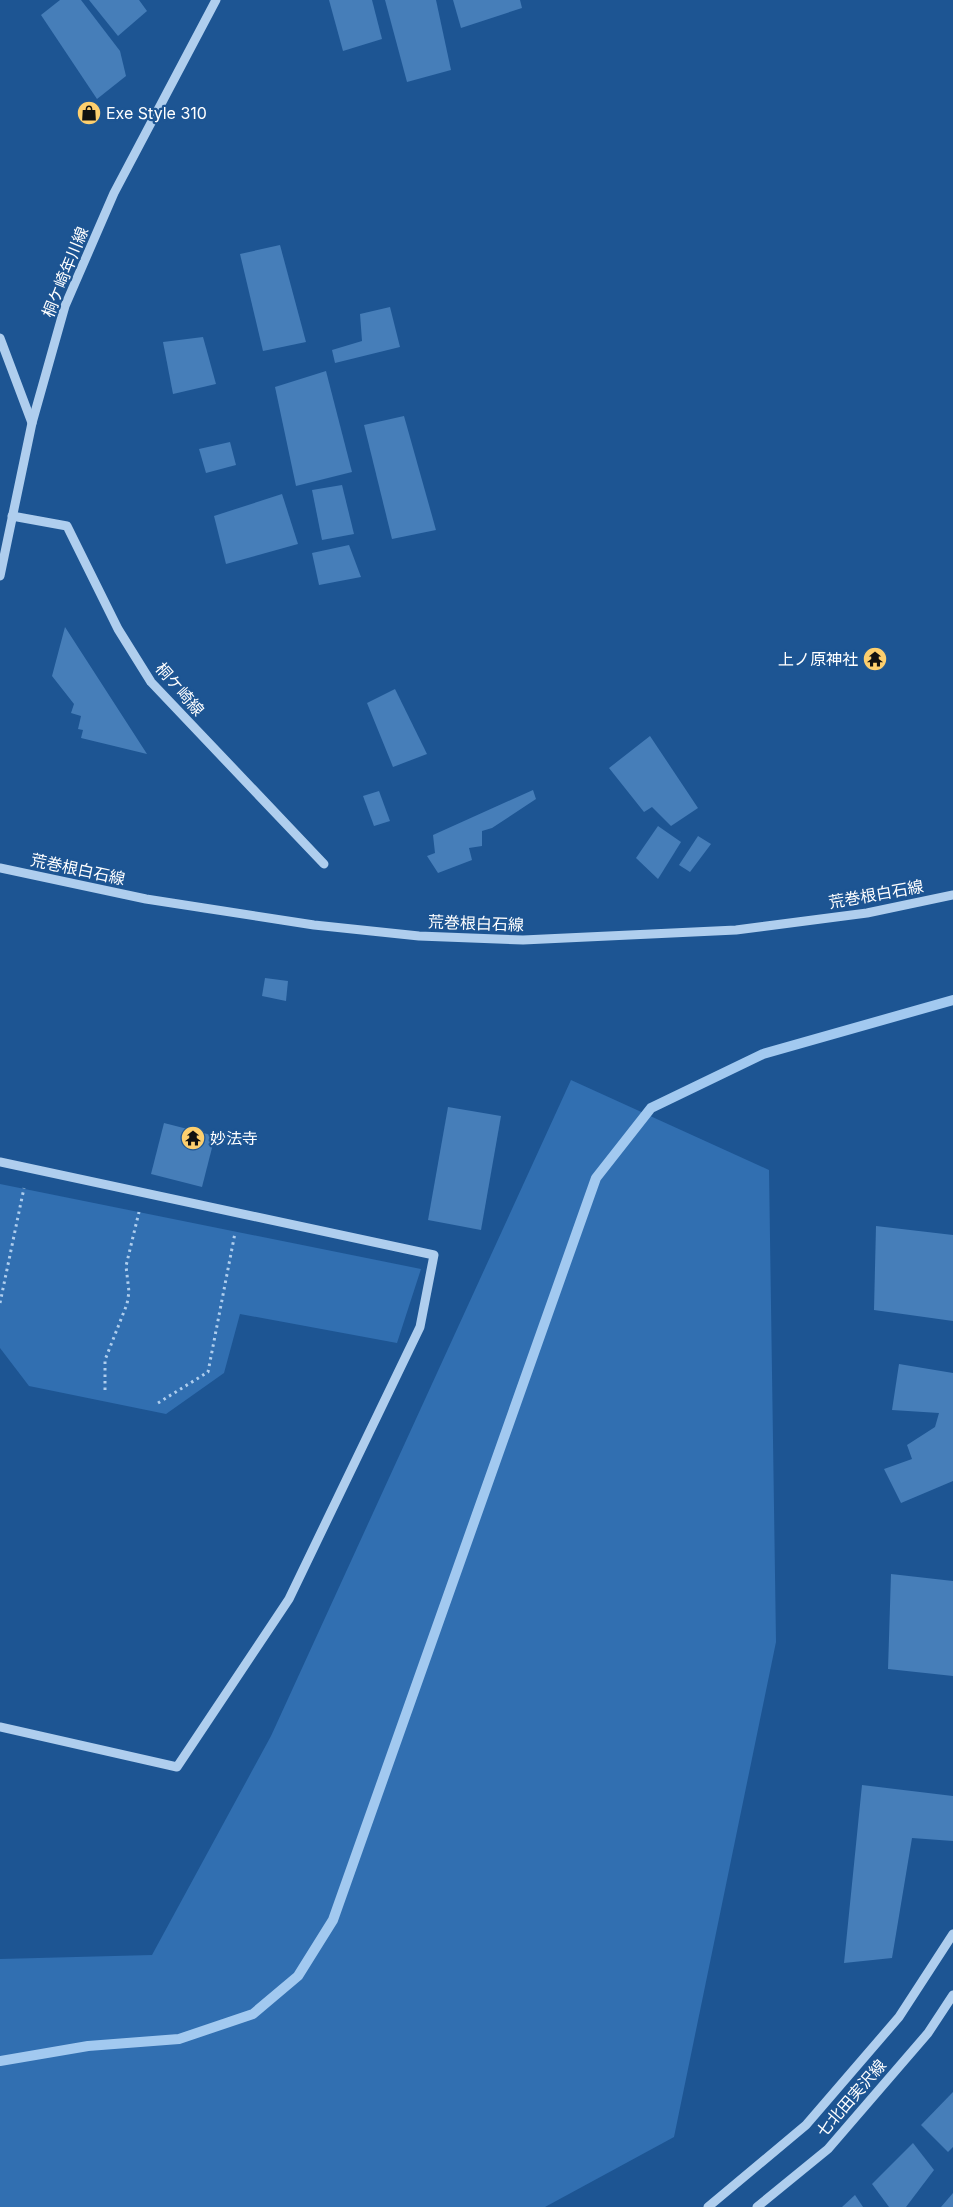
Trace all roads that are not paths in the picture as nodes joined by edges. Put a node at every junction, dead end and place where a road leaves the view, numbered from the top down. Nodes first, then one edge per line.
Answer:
1 (216, 0) edge
2 (0, 338) edge
3 (32, 423) junction
4 (12, 516) junction
5 (0, 576) edge
6 (324, 864) dead end
7 (0, 868) edge
8 (953, 895) edge
9 (0, 1162) edge
10 (0, 1728) edge
11 (953, 1934) edge
12 (953, 1995) edge
13 (708, 2207) edge
14 (757, 2207) edge

1 - 3 street, 桐ケ崎年川線
2 - 3 street
3 - 4 street, 桐ケ崎年川線
4 - 5 street, 桐ケ崎年川線
4 - 6 street, 桐ケ崎線
7 - 8 street, 荒巻根白石線
9 - 10 street
11 - 13 street
12 - 14 street, 七北田実沢線

